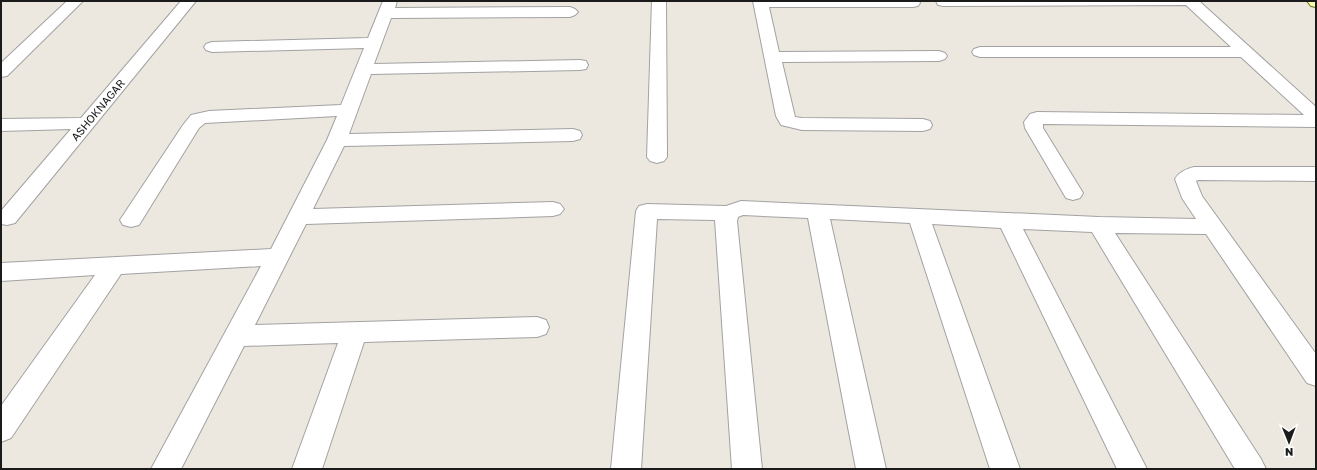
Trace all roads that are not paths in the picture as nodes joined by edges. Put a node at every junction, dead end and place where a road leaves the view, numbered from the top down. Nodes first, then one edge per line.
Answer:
1 (76, 1) edge
2 (189, 1) edge
3 (659, 1) edge
4 (1190, 1) edge
5 (1314, 1) edge
6 (760, 2) edge
7 (913, 2) dead end
8 (943, 2) dead end
9 (1316, 3) edge
10 (388, 7) edge
11 (570, 12) dead end
12 (374, 43) junction
13 (212, 47) dead end
14 (980, 52) dead end
15 (1246, 52) junction
16 (939, 56) dead end
17 (772, 57) junction
18 (580, 66) dead end
19 (365, 68) junction
20 (1, 72) edge
21 (348, 110) junction
22 (1316, 117) edge
23 (1316, 121) edge
24 (87, 123) junction
25 (923, 124) dead end
26 (1, 125) edge
27 (573, 135) dead end
28 (337, 140) junction
29 (657, 157) dead end
30 (1316, 174) edge
31 (1073, 193) dead end
32 (553, 209) dead end
33 (817, 211) junction
34 (728, 213) junction
35 (918, 216) junction
36 (299, 217) junction
37 (7, 218) dead end
38 (131, 220) dead end
39 (1008, 220) junction
40 (1099, 225) junction
41 (1212, 227) junction
42 (278, 257) junction
43 (115, 265) junction
44 (1, 272) edge
45 (537, 327) dead end
46 (355, 332) junction
47 (236, 336) junction
48 (1316, 375) edge
49 (1, 429) edge
50 (166, 469) edge
51 (307, 469) edge
52 (626, 469) edge
53 (747, 469) edge
54 (871, 469) edge
55 (1005, 469) edge
56 (1132, 469) edge
57 (1251, 469) edge

1 - 20 street
2 - 24 street, ASHOKNAGAR
3 - 29 street
4 - 8 street
4 - 15 street
5 - 9 main road
6 - 7 street
6 - 17 street
10 - 11 street
10 - 12 street
12 - 13 street
12 - 19 street
14 - 15 street
15 - 22 street
16 - 17 street
17 - 25 street
18 - 19 street
19 - 21 street
21 - 28 street
21 - 38 street
23 - 31 street
24 - 26 street
24 - 37 street, ASHOKNAGAR
27 - 28 street
28 - 36 street
30 - 41 street
32 - 36 street
33 - 34 street
33 - 35 street
33 - 54 street
34 - 52 street
34 - 53 street
35 - 39 street
35 - 55 street
36 - 42 street
39 - 40 street
39 - 56 street
40 - 41 street
40 - 57 street
41 - 48 street
42 - 43 street
42 - 47 street
43 - 44 street
43 - 49 street
45 - 46 street
46 - 47 street
46 - 51 street
47 - 50 street

